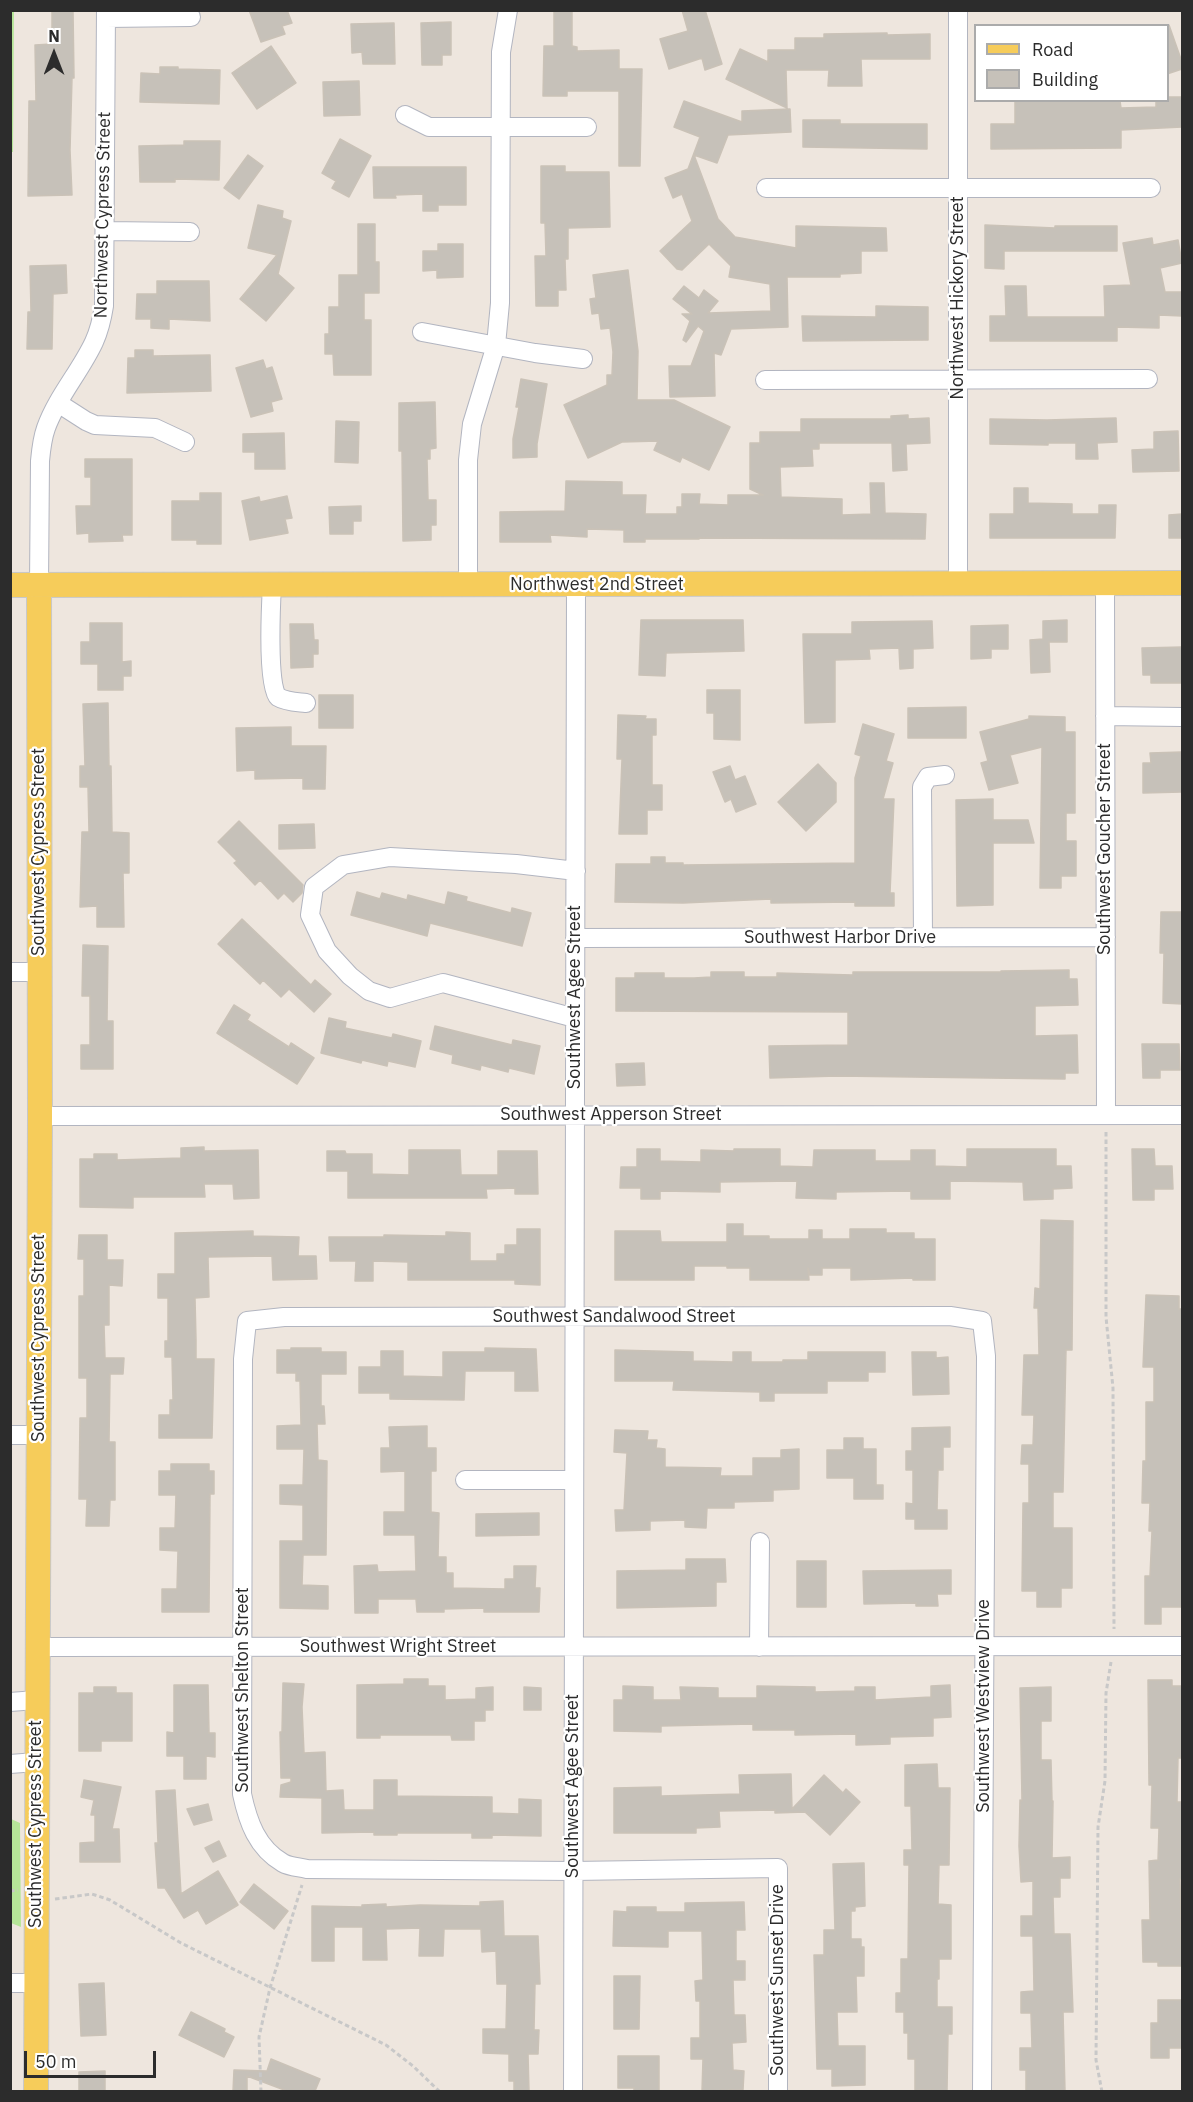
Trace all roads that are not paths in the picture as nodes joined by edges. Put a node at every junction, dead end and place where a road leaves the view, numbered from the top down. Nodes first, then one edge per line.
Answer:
1 (508, 10) edge
2 (958, 10) edge
3 (106, 14) edge
4 (191, 17) dead end
5 (405, 115) dead end
6 (500, 127) junction
7 (587, 128) dead end
8 (766, 188) dead end
9 (958, 188) junction
10 (1151, 188) dead end
11 (105, 231) junction
12 (190, 232) dead end
13 (422, 332) dead end
14 (496, 345) junction
15 (583, 359) dead end
16 (1148, 379) dead end
17 (765, 380) dead end
18 (958, 380) junction
19 (58, 403) junction
20 (185, 442) dead end
21 (1105, 583) junction
22 (1182, 583) edge
23 (10, 585) edge
24 (39, 585) junction
25 (272, 585) junction
26 (468, 585) junction
27 (576, 585) junction
28 (958, 585) junction
29 (306, 703) dead end
30 (1105, 716) junction
31 (1182, 717) edge
32 (945, 775) dead end
33 (576, 871) junction
34 (575, 938) junction
35 (923, 938) junction
36 (1106, 938) junction
37 (10, 972) edge
38 (39, 972) junction
39 (575, 1018) junction
40 (575, 1115) junction
41 (1106, 1115) junction
42 (1182, 1115) edge
43 (40, 1116) junction
44 (574, 1317) junction
45 (247, 1321) joint
46 (982, 1321) joint
47 (10, 1435) edge
48 (39, 1435) junction
49 (465, 1480) dead end
50 (574, 1480) junction
51 (760, 1542) dead end
52 (1182, 1646) edge
53 (37, 1647) junction
54 (242, 1647) junction
55 (574, 1647) junction
56 (759, 1647) junction
57 (984, 1647) junction
58 (36, 1700) junction
59 (10, 1702) edge
60 (36, 1762) junction
61 (10, 1764) edge
62 (778, 1868) joint
63 (573, 1871) junction
64 (10, 1983) edge
65 (37, 1983) junction
66 (36, 2091) edge
67 (573, 2091) edge
68 (778, 2091) edge
69 (982, 2091) edge

1 - 6 street
2 - 9 street, Northwest Hickory Street
3 - 4 street
3 - 11 street, Northwest Cypress Street
5 - 6 street
6 - 7 street
6 - 14 street
8 - 9 street
9 - 10 street
9 - 18 street, Northwest Hickory Street
11 - 12 street
11 - 19 street, Northwest Cypress Street
13 - 14 street
14 - 15 street
14 - 26 street
16 - 18 street
17 - 18 street
18 - 28 street, Northwest Hickory Street
19 - 20 street
19 - 24 street, Northwest Cypress Street
21 - 22 main road, Northwest 2nd Street
21 - 28 main road, Northwest 2nd Street
21 - 30 street, Southwest Goucher Street
23 - 24 main road, Northwest 2nd Street
24 - 25 main road, Northwest 2nd Street
24 - 38 main road, Southwest Cypress Street
25 - 26 main road, Northwest 2nd Street
25 - 29 street
26 - 27 main road, Northwest 2nd Street
27 - 28 main road, Northwest 2nd Street
27 - 33 street, Southwest Agee Street
30 - 31 street
30 - 36 street, Southwest Goucher Street
32 - 35 street
33 - 34 street, Southwest Agee Street
33 - 39 street
34 - 35 street, Southwest Harbor Drive
34 - 39 street, Southwest Agee Street
35 - 36 street, Southwest Harbor Drive
36 - 41 street, Southwest Goucher Street
37 - 38 street
38 - 43 main road, Southwest Cypress Street
39 - 40 street, Southwest Agee Street
40 - 41 street, Southwest Apperson Street
40 - 43 street, Southwest Apperson Street
40 - 44 street, Southwest Agee Street
41 - 42 street, Southwest Apperson Street
43 - 48 main road, Southwest Cypress Street
44 - 45 street, Southwest Sandalwood Street
44 - 46 street, Southwest Sandalwood Street
44 - 50 street, Southwest Agee Street
45 - 54 street, Southwest Shelton Street
46 - 57 street, Southwest Westview Drive
47 - 48 street
48 - 53 main road, Southwest Cypress Street
49 - 50 street
50 - 55 street, Southwest Agee Street
51 - 56 street
52 - 57 street, Southwest Wright Street
53 - 54 street, Southwest Wright Street
53 - 58 main road, Southwest Cypress Street
54 - 55 street, Southwest Wright Street
54 - 63 street, Southwest Shelton Street
55 - 56 street, Southwest Wright Street
55 - 63 street, Southwest Agee Street
56 - 57 street, Southwest Wright Street
57 - 69 street, Southwest Westview Drive
58 - 59 street
58 - 60 main road, Southwest Cypress Street
60 - 61 street
60 - 65 main road, Southwest Cypress Street
62 - 63 street, Southwest Shelton Street
62 - 68 street, Southwest Sunset Drive
63 - 67 street, Southwest Agee Street
64 - 65 street
65 - 66 main road, Southwest Cypress Street

